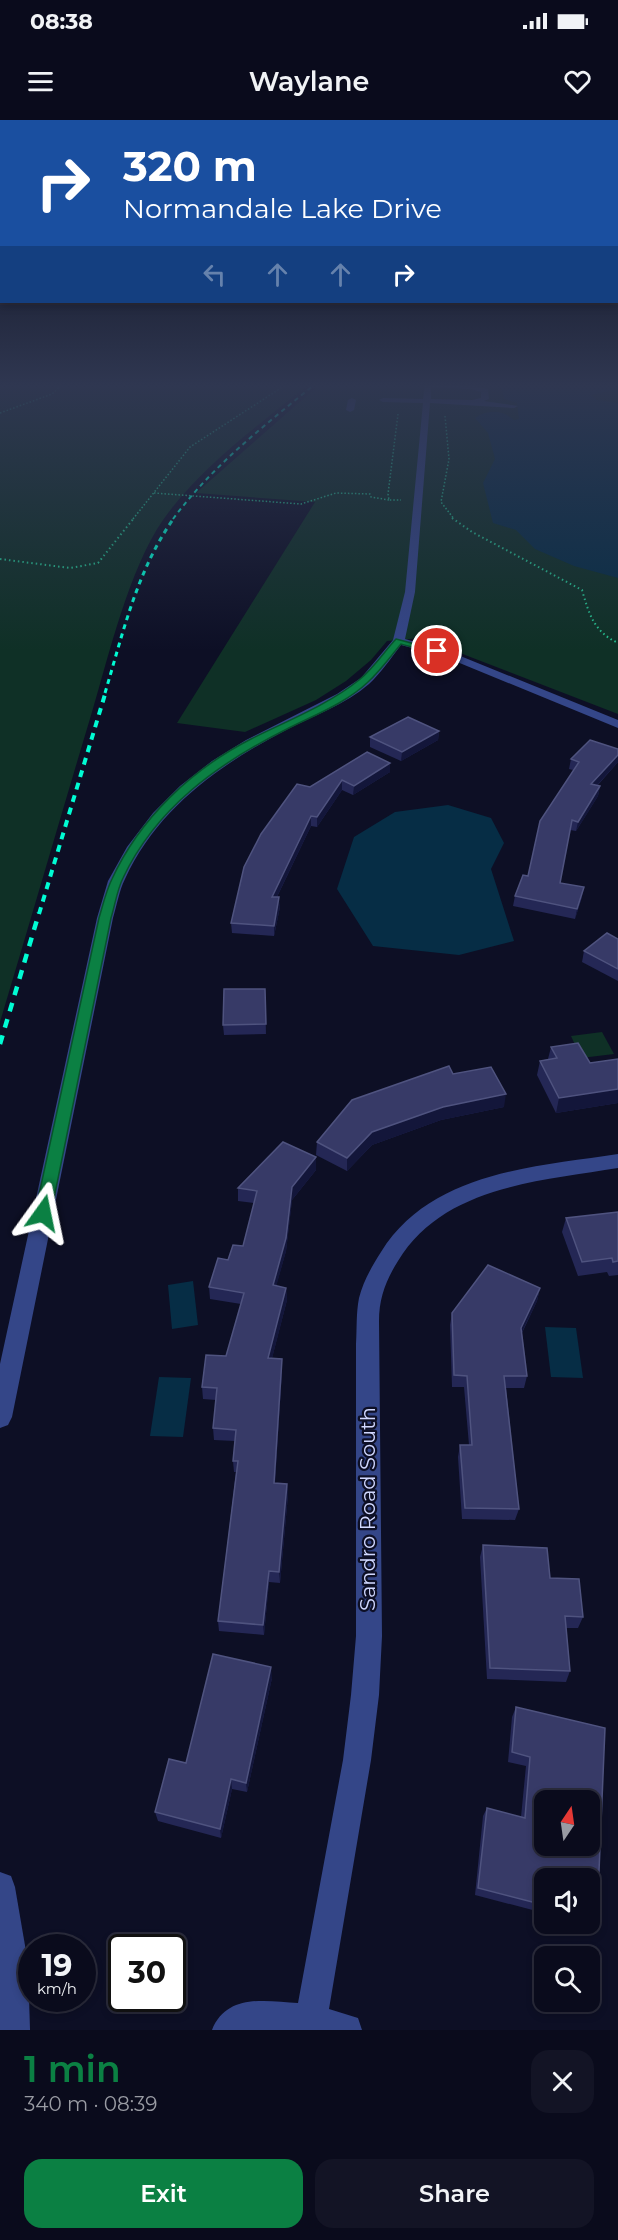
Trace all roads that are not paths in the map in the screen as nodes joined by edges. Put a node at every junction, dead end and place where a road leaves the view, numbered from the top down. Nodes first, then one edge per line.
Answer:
1 (420, 473) edge
2 (399, 641) junction
3 (618, 724) edge
4 (618, 1161) edge
5 (0, 1417) edge
6 (0, 1887) edge
7 (311, 2020) junction
8 (14, 2030) edge
9 (228, 2030) edge
10 (346, 2030) edge

1 - 2 street
2 - 3 street
2 - 5 street
4 - 7 street, Sandro Road South
6 - 8 street
7 - 9 street
7 - 10 street

